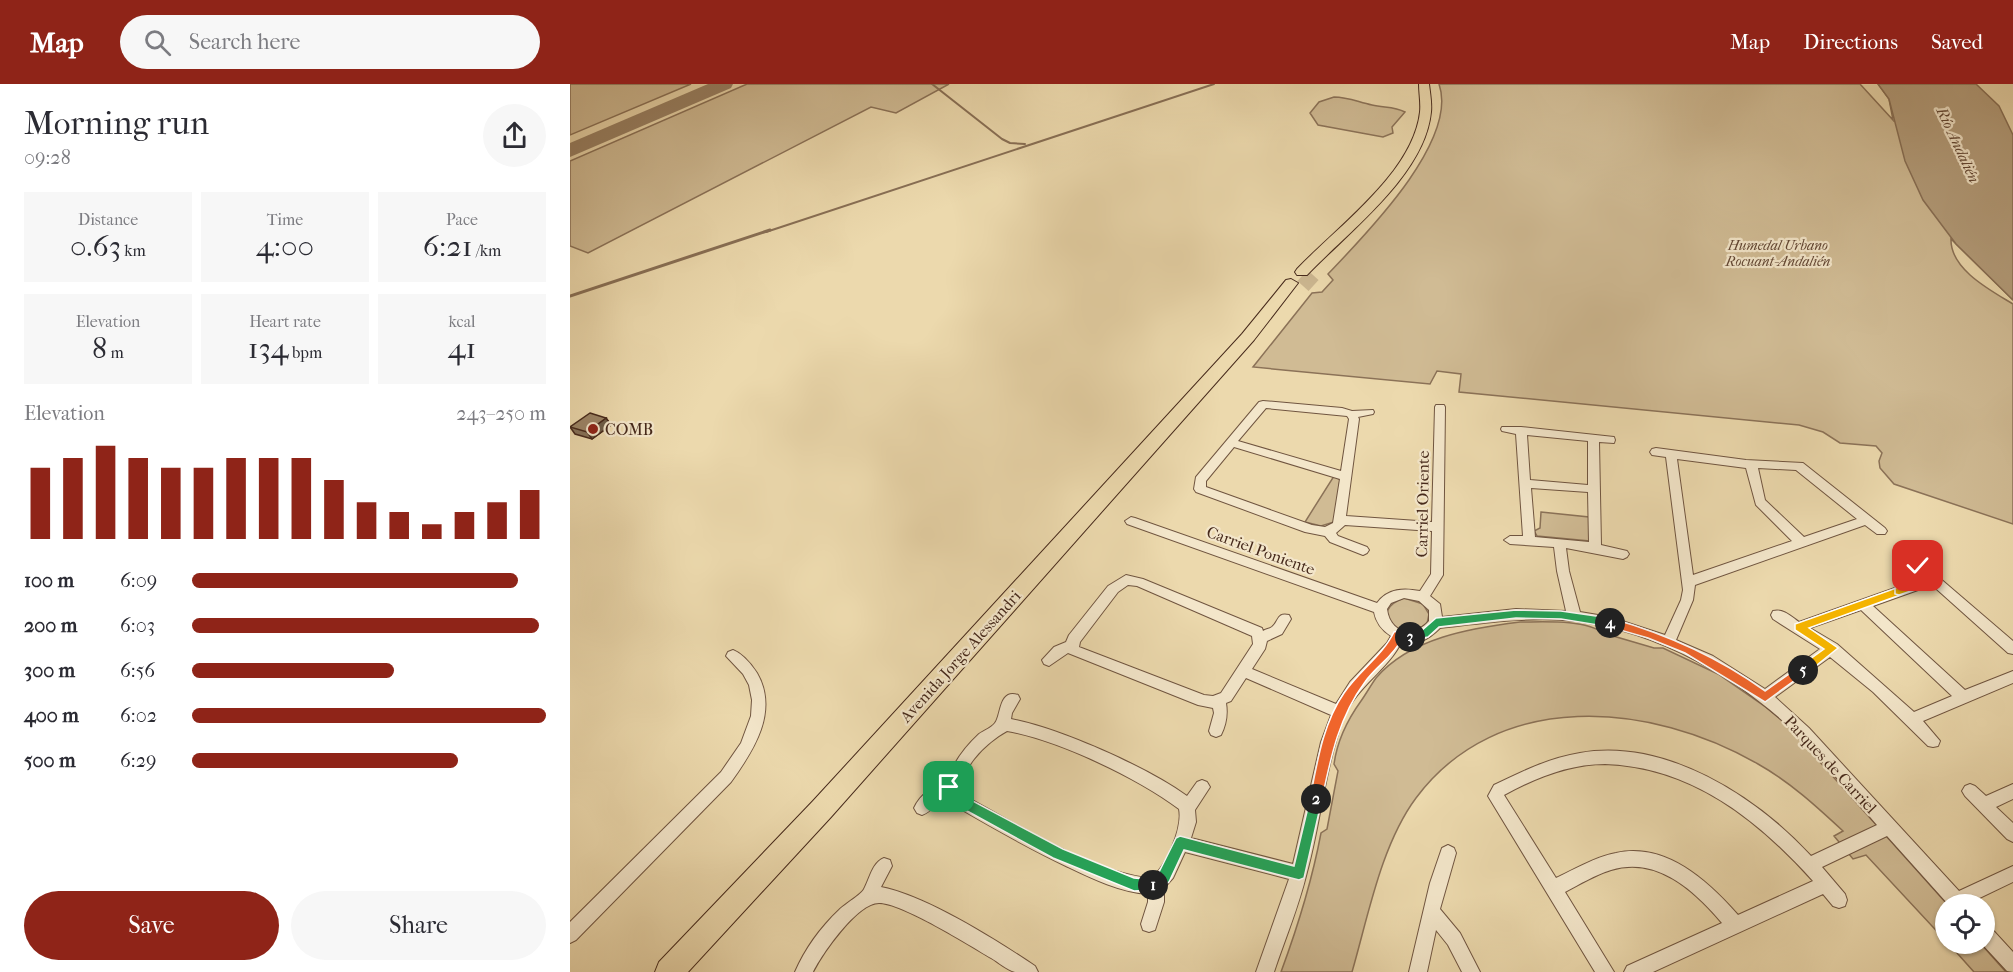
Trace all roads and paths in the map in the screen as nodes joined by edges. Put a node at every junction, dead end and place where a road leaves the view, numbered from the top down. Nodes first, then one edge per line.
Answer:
1 (1424, 84) edge
2 (1440, 406) dead end
3 (1369, 412) dead end
4 (1351, 414) junction
5 (1506, 429) dead end
6 (1521, 430) junction
7 (1593, 438) junction
8 (1610, 440) dead end
9 (1230, 442) junction
10 (1656, 452) dead end
11 (1671, 454) junction
12 (1751, 464) junction
13 (1347, 477) junction
14 (1524, 483) junction
15 (1594, 489) junction
16 (1340, 520) junction
17 (1866, 520) junction
18 (1131, 521) dead end
19 (1438, 527) junction
20 (1881, 531) dead end
21 (1328, 532) junction
22 (1510, 540) dead end
23 (1529, 540) junction
24 (1560, 543) junction
25 (1802, 543) junction
26 (1595, 548) junction
27 (1363, 550) dead end
28 (1623, 554) dead end
29 (1918, 566) dead end
30 (1932, 580) junction
31 (1688, 582) junction
32 (1423, 597) junction
33 (1863, 603) junction
34 (1380, 609) junction
35 (1778, 615) dead end
36 (1574, 616) junction
37 (1284, 619) dead end
38 (1436, 623) junction
39 (1799, 627) junction
40 (1398, 635) junction
41 (1261, 638) junction
42 (1669, 641) junction
43 (1071, 646) junction
44 (1832, 648) junction
45 (2013, 649) edge
46 (733, 656) dead end
47 (1049, 660) dead end
48 (1243, 670) junction
49 (2013, 677) edge
50 (1765, 698) junction
51 (1964, 698) junction
52 (1012, 699) dead end
53 (1219, 702) junction
54 (1339, 712) junction
55 (1912, 719) junction
56 (1002, 726) junction
57 (1216, 731) dead end
58 (1933, 741) dead end
59 (955, 785) junction
60 (1202, 787) dead end
61 (1970, 790) dead end
62 (2013, 791) edge
63 (1984, 805) junction
64 (922, 808) dead end
65 (1188, 808) junction
66 (1889, 827) junction
67 (2013, 834) edge
68 (1180, 843) junction
69 (1448, 853) dead end
70 (1811, 864) junction
71 (884, 866) dead end
72 (1299, 874) junction
73 (2013, 874) edge
74 (1156, 884) junction
75 (1826, 884) junction
76 (1554, 888) junction
77 (1950, 894) edge
78 (1975, 894) edge
79 (871, 897) junction
80 (1839, 900) dead end
81 (1432, 912) junction
82 (1149, 924) dead end
83 (1735, 925) junction
84 (570, 934) edge
85 (1995, 945) edge
86 (2013, 965) edge
87 (669, 972) edge
88 (804, 972) edge
89 (1029, 972) edge
90 (1265, 972) edge
91 (1418, 972) edge
92 (1471, 972) edge
93 (1605, 972) edge
94 (1633, 972) edge

1 - 87 highway, Avenida Jorge Alessandri
2 - 19 street, Carriel Oriente
3 - 4 street
4 - 9 street
4 - 13 street
5 - 6 street
6 - 7 street
6 - 14 street
7 - 8 street
7 - 15 street
9 - 13 street
9 - 21 street
10 - 11 street
11 - 12 street
11 - 31 street
12 - 17 street
12 - 25 street
13 - 16 street
14 - 15 street
14 - 23 street
15 - 26 street
16 - 19 street
16 - 21 street
17 - 20 street
17 - 25 street
18 - 34 street, Carriel Poniente
19 - 32 street, Carriel Oriente
21 - 27 street
22 - 23 street
23 - 24 street
24 - 26 street
24 - 36 street
25 - 31 street
26 - 28 street
29 - 30 street
30 - 33 street
30 - 45 street
31 - 42 street
32 - 34 street
32 - 38 street
33 - 39 street
33 - 51 street
34 - 40 street
35 - 39 street
36 - 38 street, Parques de Carriel
36 - 42 street, Parques de Carriel
37 - 41 street
38 - 40 street
39 - 44 street
40 - 54 street
41 - 43 street
41 - 48 street
42 - 50 street, Parques de Carriel
43 - 47 street
43 - 53 street
44 - 50 street
44 - 55 street
46 - 84 street
48 - 53 street
48 - 54 street
49 - 51 street
50 - 66 street, Parques de Carriel
51 - 55 street
52 - 56 street
53 - 57 street
54 - 72 street
55 - 58 street
56 - 59 street
56 - 65 street
59 - 64 street
59 - 74 street
60 - 65 street
61 - 63 street
62 - 63 street
63 - 67 street
65 - 68 street
66 - 70 street
66 - 77 street, Parques de Carriel
68 - 72 street
68 - 74 street
69 - 81 street
70 - 75 street
70 - 76 street
71 - 79 street
72 - 90 street
73 - 78 street
74 - 82 street
75 - 80 street
75 - 83 street
76 - 83 street
76 - 93 street
79 - 88 street
79 - 89 street
81 - 91 street
81 - 92 street
83 - 94 street
85 - 86 street

